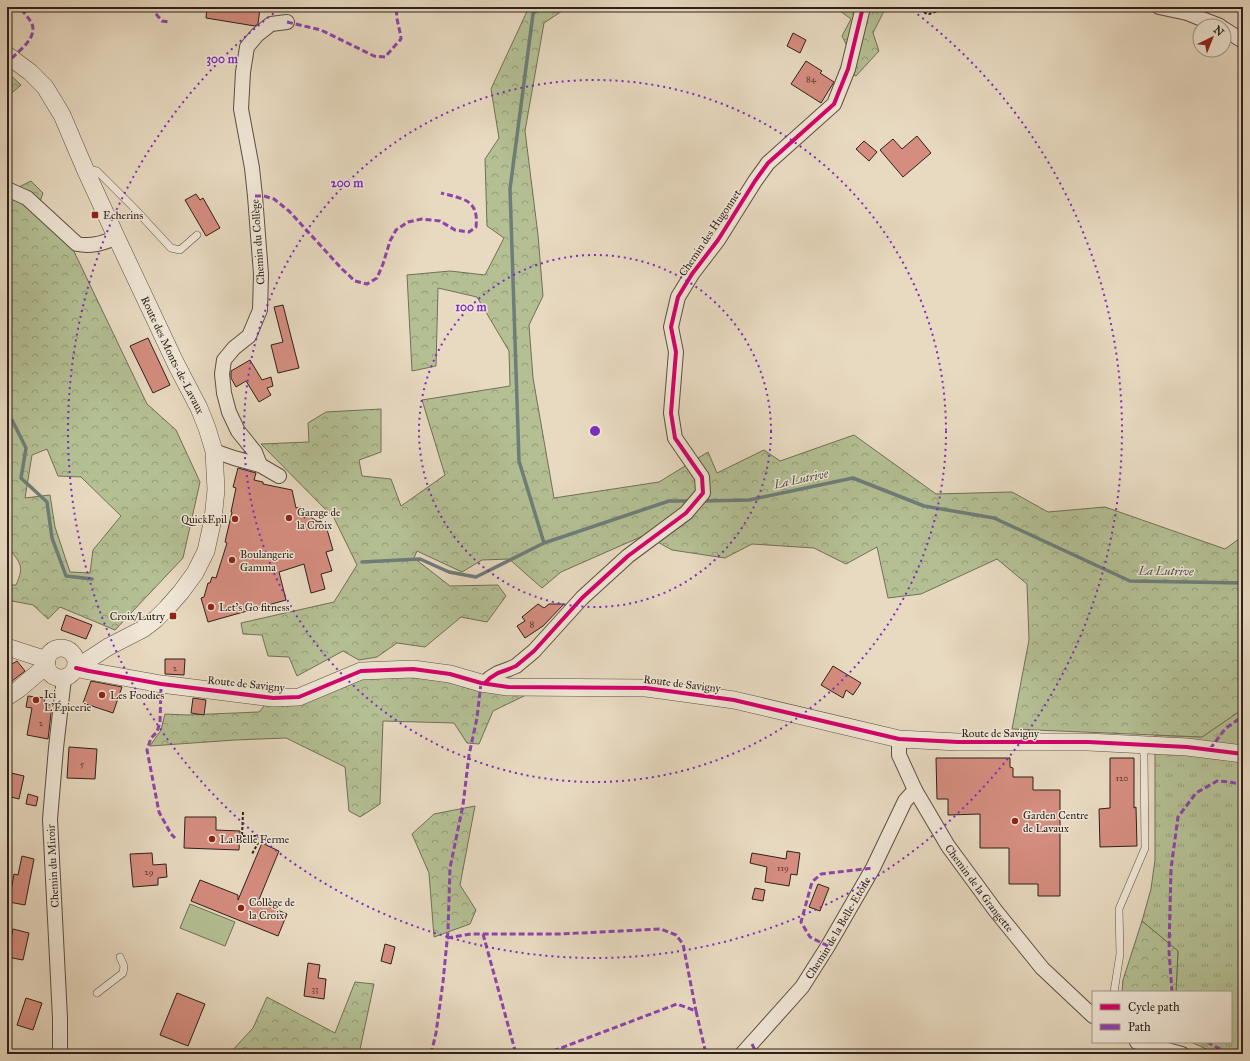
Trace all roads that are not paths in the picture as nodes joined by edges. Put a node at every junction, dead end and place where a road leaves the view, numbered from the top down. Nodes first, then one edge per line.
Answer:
1 (862, 7) edge
2 (1159, 7) edge
3 (1200, 18) edge
4 (287, 22) dead end
5 (1232, 34) edge
6 (1243, 40) edge
7 (7, 56) edge
8 (84, 169) junction
9 (7, 189) edge
10 (197, 235) dead end
11 (116, 238) junction
12 (214, 450) junction
13 (260, 465) junction
14 (279, 476) dead end
15 (7, 647) edge
16 (60, 667) junction
17 (485, 683) junction
18 (13, 693) edge
19 (899, 739) junction
20 (1142, 745) junction
21 (1243, 754) edge
22 (915, 790) junction
23 (120, 957) dead end
24 (1114, 991) edge
25 (97, 993) dead end
26 (1092, 1015) edge
27 (1141, 1043) edge
28 (60, 1054) edge
29 (742, 1054) edge
30 (1182, 1054) edge

1 - 17 street, Chemin des Hugonnet
2 - 3 street
4 - 13 street, Chemin du Collège
5 - 6 street
7 - 8 street, Route des Monts-de-Lavaux
8 - 10 lane
8 - 11 street, Route des Monts-de-Lavaux
9 - 11 street
11 - 12 street, Route des Monts-de-Lavaux
12 - 13 street
12 - 16 street, Route des Monts-de-Lavaux
13 - 14 street
15 - 16 street, Route de Savigny
16 - 17 street, Route de Savigny
16 - 18 street, Route des Monts-de-Lavaux
16 - 28 street, Chemin du Miroir
17 - 19 street, Route de Savigny
19 - 20 street, Route de Savigny
19 - 22 street, Chemin de la Grangette
20 - 21 street, Route de Savigny
20 - 24 lane
22 - 26 street, Chemin de la Grangette
22 - 29 street, Chemin de la Belle-Etoile
23 - 25 lane
27 - 30 street

